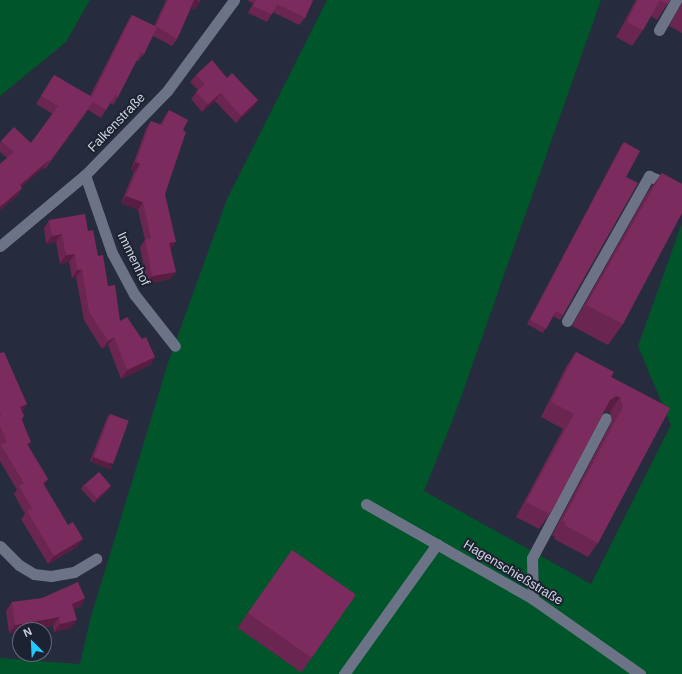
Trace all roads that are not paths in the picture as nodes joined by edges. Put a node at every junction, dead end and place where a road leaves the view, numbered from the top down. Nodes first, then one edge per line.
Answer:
1 (234, 0) edge
2 (676, 0) edge
3 (660, 30) dead end
4 (85, 175) junction
5 (682, 190) edge
6 (0, 246) edge
7 (567, 321) dead end
8 (175, 346) dead end
9 (606, 418) edge
10 (366, 504) dead end
11 (436, 544) junction
12 (0, 546) edge
13 (96, 559) dead end
14 (533, 599) junction
15 (344, 674) edge
16 (640, 674) edge

1 - 4 street, Falkenstraße
2 - 3 street
4 - 6 street, Falkenstraße
4 - 8 street, Immenhof
5 - 7 street
9 - 14 street
10 - 11 street, Hagenschießstraße
11 - 14 street, Hagenschießstraße
11 - 15 street
12 - 13 street
14 - 16 street, Hagenschießstraße

